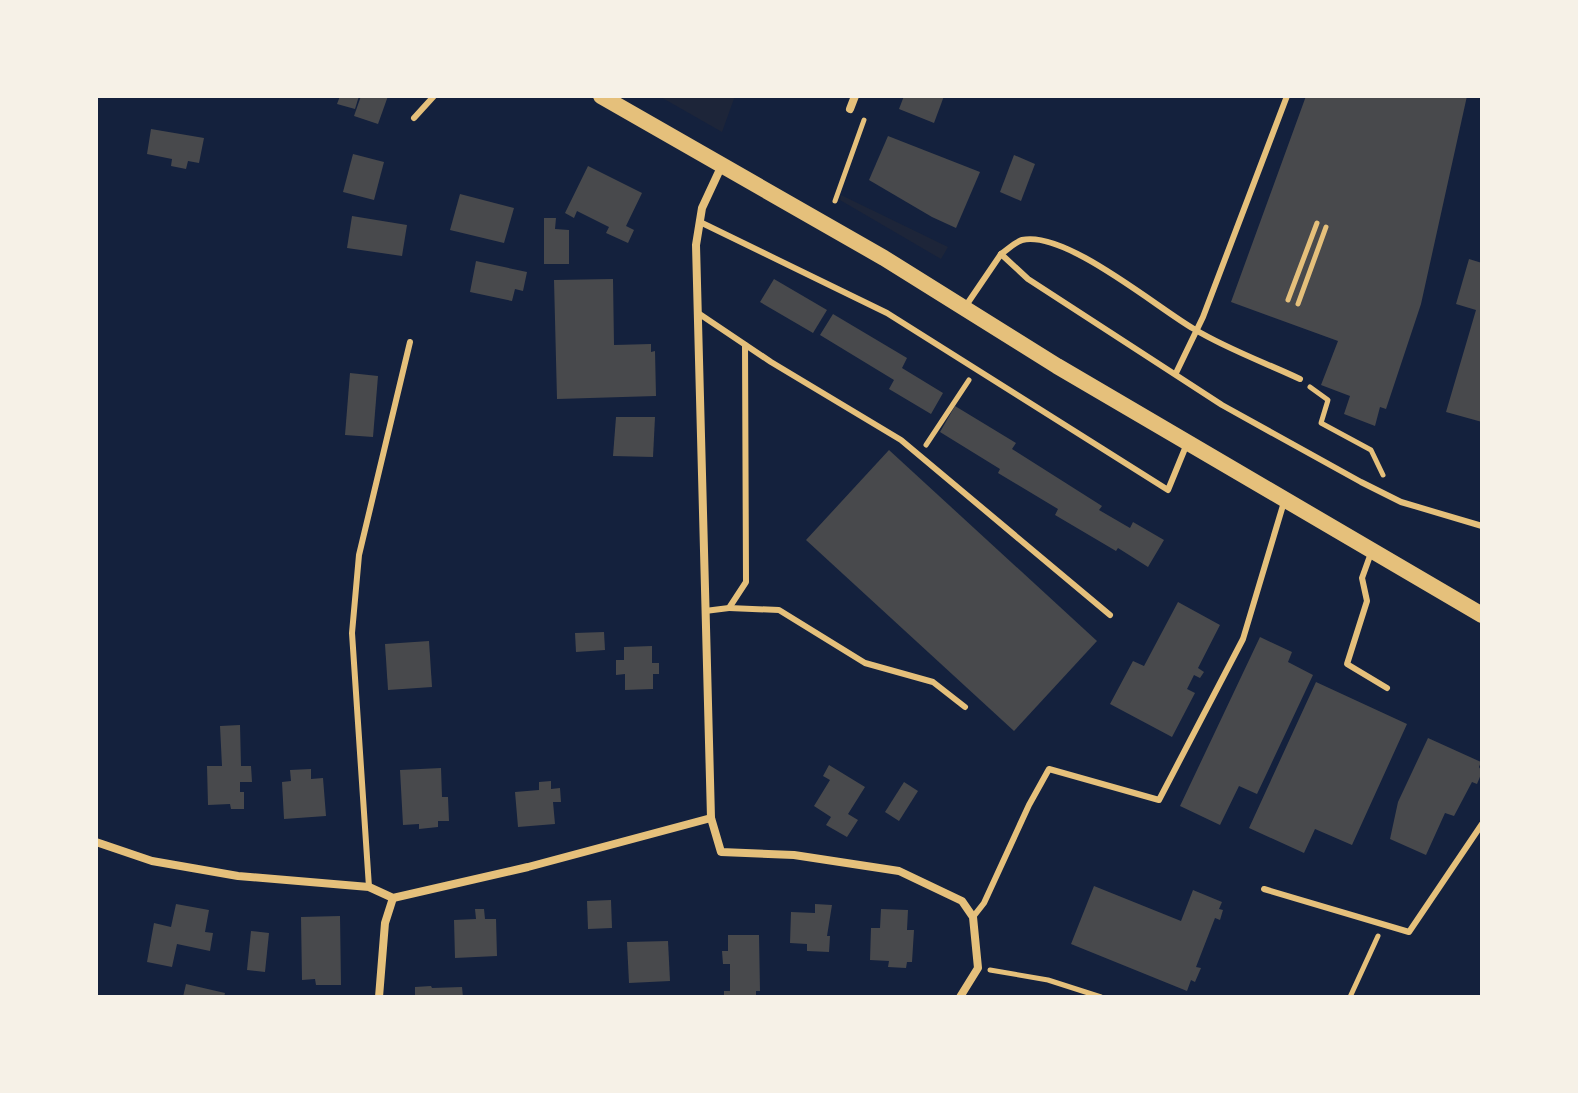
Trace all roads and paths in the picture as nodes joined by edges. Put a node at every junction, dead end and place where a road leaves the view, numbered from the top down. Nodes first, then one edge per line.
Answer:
1 (434, 96) edge
2 (601, 96) edge
3 (855, 96) edge
4 (1287, 96) edge
5 (850, 109) dead end
6 (868, 109) dead end
7 (414, 118) dead end
8 (723, 165) junction
9 (835, 201) dead end
10 (700, 222) junction
11 (1317, 223) dead end
12 (1326, 227) dead end
13 (1001, 254) junction
14 (1288, 300) dead end
15 (1298, 304) dead end
16 (964, 308) junction
17 (698, 313) junction
18 (1197, 331) junction
19 (410, 342) dead end
20 (745, 345) junction
21 (977, 369) junction
22 (1176, 373) junction
23 (1300, 379) joint
24 (1188, 442) junction
25 (919, 455) junction
26 (1382, 474) dead end
27 (1285, 499) junction
28 (1482, 526) edge
29 (1372, 550) junction
30 (729, 608) junction
31 (705, 611) junction
32 (1110, 615) dead end
33 (1482, 615) edge
34 (1387, 688) dead end
35 (965, 707) dead end
36 (711, 818) junction
37 (1482, 824) edge
38 (96, 842) edge
39 (369, 887) junction
40 (1264, 889) dead end
41 (393, 898) junction
42 (973, 917) junction
43 (1384, 925) junction
44 (978, 968) junction
45 (379, 997) edge
46 (960, 997) edge
47 (1101, 997) edge
48 (1350, 997) edge

1 - 7 lane
2 - 8 main road
3 - 5 street
4 - 18 lane
6 - 9 path
8 - 10 street
8 - 16 main road
10 - 17 street
10 - 21 lane
11 - 14 path
12 - 15 path
13 - 16 lane
13 - 18 lane
13 - 22 lane
16 - 24 main road
17 - 20 lane
17 - 31 street
18 - 22 lane
18 - 23 lane
19 - 39 lane
20 - 25 lane
20 - 30 lane
21 - 24 lane
21 - 25 path
22 - 28 lane
23 - 26 path
24 - 27 main road
25 - 32 lane
27 - 29 main road
27 - 42 lane
29 - 33 main road
29 - 34 lane
30 - 31 lane
30 - 35 lane
31 - 36 street
36 - 41 street
36 - 42 street
37 - 43 lane
38 - 39 street
39 - 41 street
40 - 43 lane
41 - 45 street
42 - 44 street
43 - 48 path
44 - 46 street
44 - 47 path

